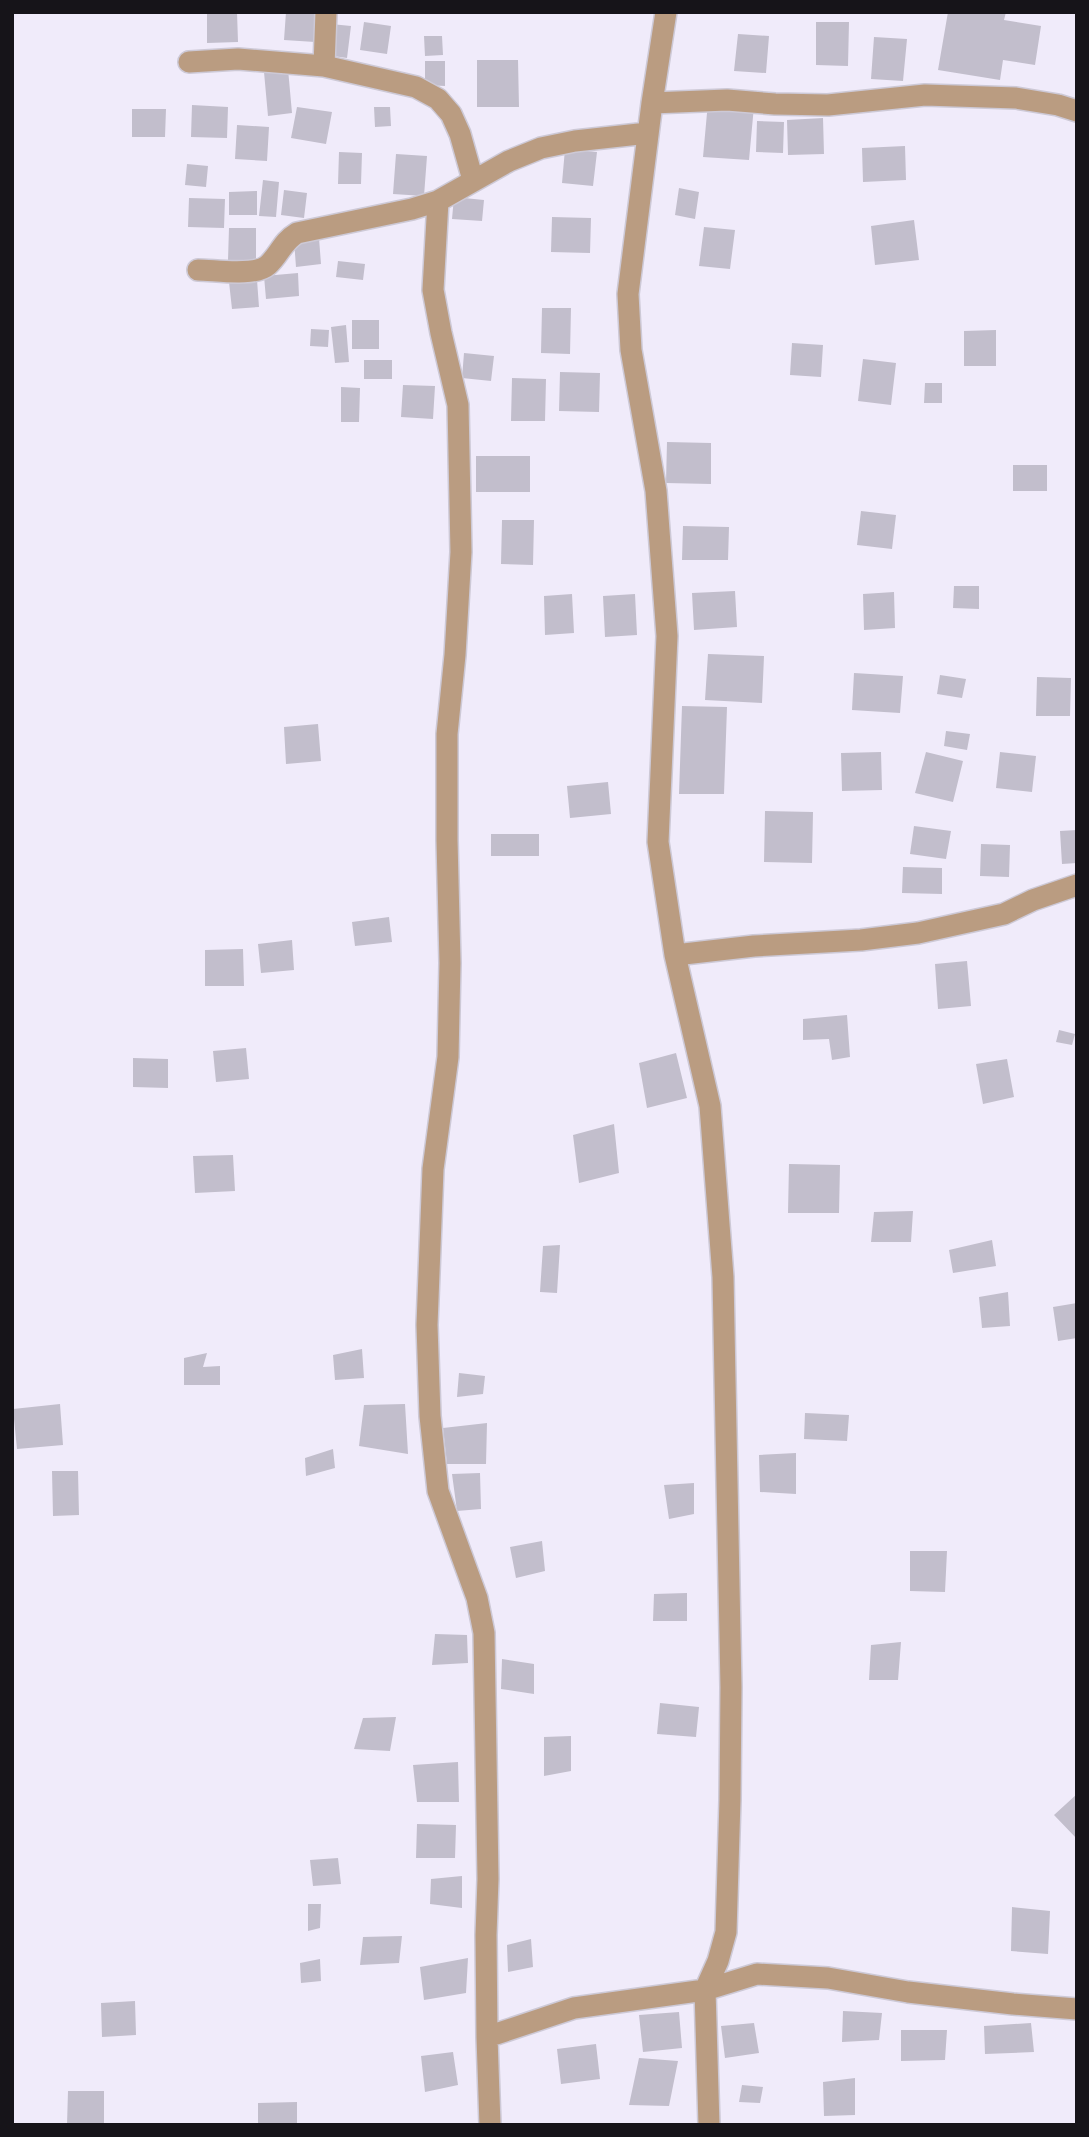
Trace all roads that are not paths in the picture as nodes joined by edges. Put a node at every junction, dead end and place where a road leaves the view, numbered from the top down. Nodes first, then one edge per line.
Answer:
1 (326, 12) edge
2 (666, 12) edge
3 (189, 62) dead end
4 (324, 66) junction
5 (652, 103) junction
6 (1077, 111) edge
7 (648, 133) junction
8 (473, 180) junction
9 (438, 201) junction
10 (198, 270) dead end
11 (1077, 885) edge
12 (675, 954) junction
13 (705, 1990) junction
14 (1077, 2009) edge
15 (487, 2037) junction
16 (490, 2125) edge
17 (709, 2125) edge

1 - 4 street
2 - 5 street
3 - 4 street
4 - 8 street
5 - 6 street
5 - 7 street
7 - 8 street
7 - 12 street
8 - 9 street
9 - 10 street
9 - 15 street
11 - 12 street
12 - 13 street
13 - 14 street
13 - 15 street
13 - 17 street
15 - 16 street

